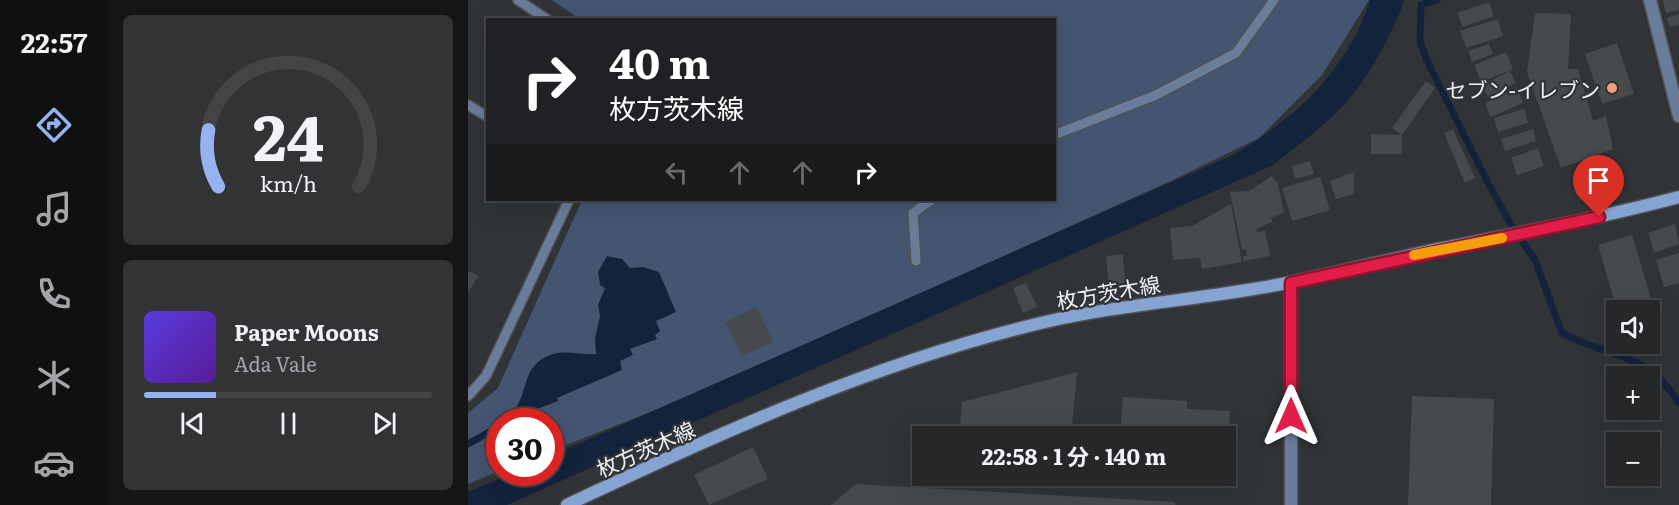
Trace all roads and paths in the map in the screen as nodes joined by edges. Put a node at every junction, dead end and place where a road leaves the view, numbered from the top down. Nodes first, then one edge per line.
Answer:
1 (518, 0) edge
2 (1274, 0) edge
3 (1650, 0) edge
4 (545, 18) edge
5 (468, 105) edge
6 (486, 116) edge
7 (1679, 116) edge
8 (1056, 134) edge
9 (1679, 197) edge
10 (570, 201) edge
11 (930, 201) edge
12 (916, 261) dead end
13 (1291, 283) junction
14 (468, 396) edge
15 (567, 505) edge
16 (1291, 505) edge

1 - 4 lane
2 - 8 lane
3 - 7 street
5 - 6 lane
9 - 13 main road, 枚方茨木線
10 - 14 lane
11 - 12 lane
13 - 15 main road, 枚方茨木線
13 - 16 street

